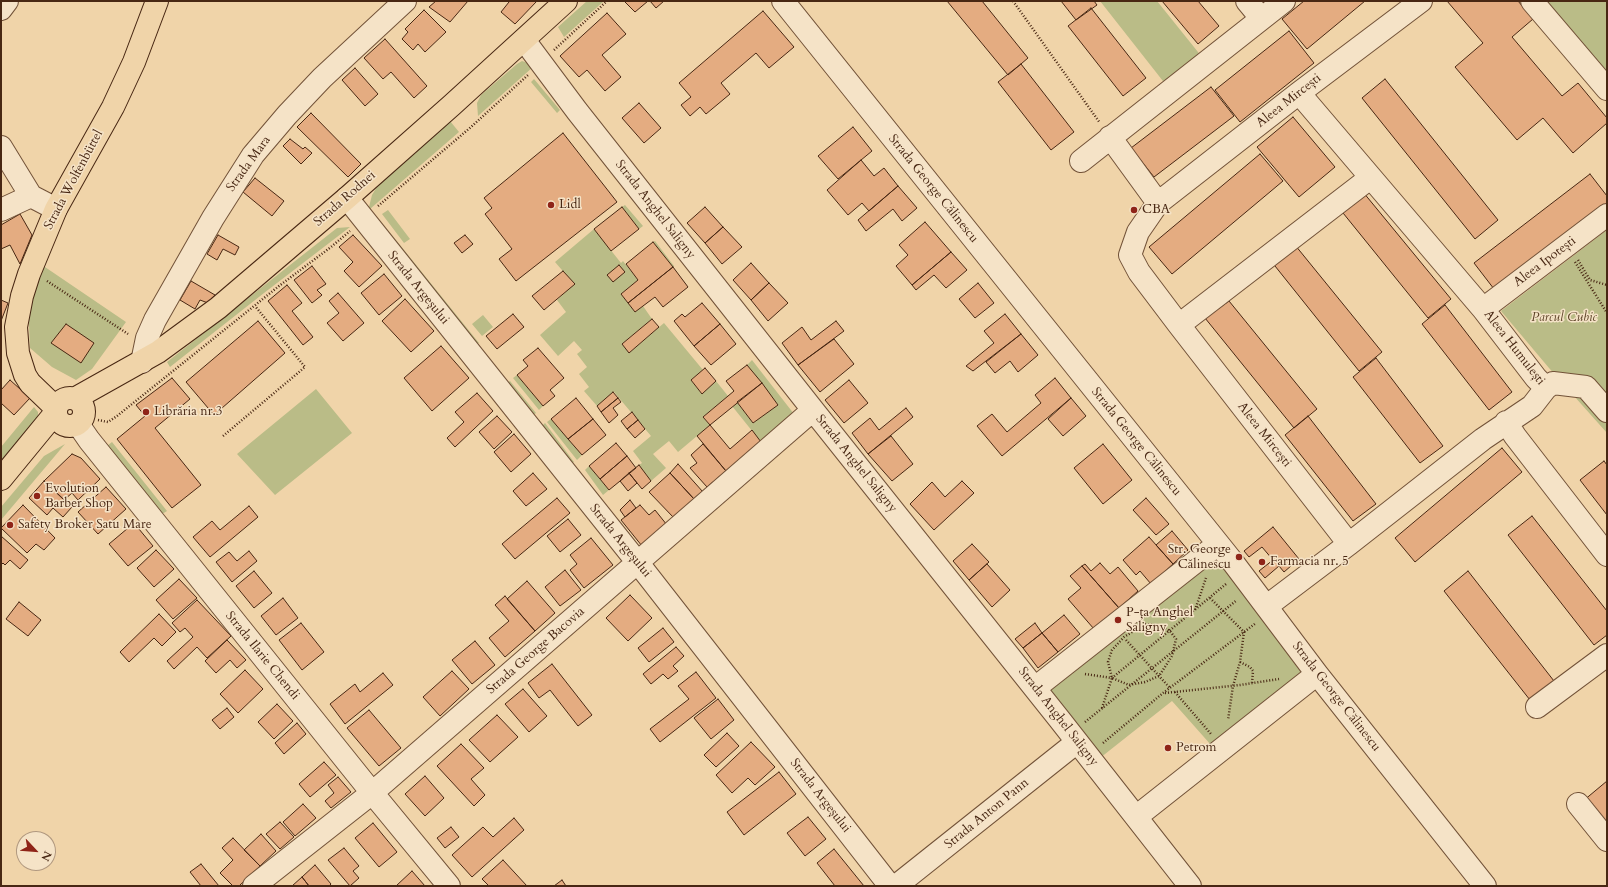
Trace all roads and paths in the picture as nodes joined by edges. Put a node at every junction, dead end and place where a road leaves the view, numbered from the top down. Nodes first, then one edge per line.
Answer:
1 (7, 1) edge
2 (157, 1) edge
3 (405, 1) edge
4 (566, 1) edge
5 (607, 1) edge
6 (783, 1) edge
7 (1014, 1) edge
8 (1247, 1) edge
9 (1284, 1) edge
10 (1421, 1) edge
11 (1532, 1) edge
12 (1, 10) edge
13 (1261, 18) junction
14 (524, 40) junction
15 (550, 54) dead end
16 (530, 74) dead end
17 (1607, 89) edge
18 (1299, 93) junction
19 (1110, 137) junction
20 (1, 147) edge
21 (1081, 161) dead end
22 (1370, 178) junction
23 (31, 196) junction
24 (347, 198) junction
25 (1158, 203) junction
26 (56, 209) junction
27 (1, 210) edge
28 (1607, 215) edge
29 (363, 219) junction
30 (1566, 246) junction
31 (42, 278) dead end
32 (1607, 285) edge
33 (255, 306) junction
34 (1483, 309) junction
35 (1607, 313) edge
36 (1179, 325) junction
37 (129, 334) dead end
38 (142, 362) junction
39 (1546, 388) junction
40 (68, 410) junction
41 (813, 410) junction
42 (1607, 411) edge
43 (108, 422) dead end
44 (1506, 422) junction
45 (223, 436) dead end
46 (1, 479) edge
47 (1218, 544) junction
48 (1349, 544) junction
49 (1607, 555) edge
50 (638, 563) junction
51 (1240, 572) junction
52 (1241, 597) dead end
53 (1210, 598) junction
54 (1223, 611) junction
55 (1264, 613) junction
56 (1170, 630) junction
57 (1244, 632) junction
58 (1120, 633) dead end
59 (1124, 637) junction
60 (1173, 651) junction
61 (1140, 655) junction
62 (1607, 655) edge
63 (1240, 662) junction
64 (1152, 668) junction
65 (1080, 674) dead end
66 (1317, 674) junction
67 (1159, 676) junction
68 (1112, 678) junction
69 (1281, 679) dead end
70 (1252, 683) junction
71 (1132, 685) junction
72 (1233, 686) junction
73 (1035, 688) junction
74 (1170, 688) junction
75 (1175, 692) junction
76 (1163, 693) junction
77 (1538, 707) dead end
78 (1102, 708) junction
79 (1079, 733) junction
80 (1099, 746) dead end
81 (1223, 748) junction
82 (372, 793) junction
83 (1578, 804) dead end
84 (1136, 817) junction
85 (1607, 840) edge
86 (254, 886) edge
87 (450, 886) edge
88 (890, 886) edge
89 (896, 886) edge
90 (1190, 886) edge
91 (1485, 886) edge

1 - 12 street
2 - 26 main road, Strada Wolfenbüttel
3 - 38 street, Strada Mara
4 - 14 main road, Strada Rodnei
5 - 15 path
6 - 47 street, Strada George Călinescu
7 - 19 path
8 - 13 street
9 - 13 street
10 - 18 street, Aleea Mircești
11 - 17 street
13 - 19 street
14 - 24 main road, Strada Rodnei
14 - 41 street, Strada Anghel Saligny
16 - 29 path
18 - 22 street, Aleea Humulești
18 - 25 street, Aleea Mircești
19 - 21 street
19 - 25 street
20 - 23 street
22 - 34 street, Aleea Humulești
22 - 36 street
23 - 26 street
23 - 27 street
24 - 29 street, Strada Argeșului
24 - 38 main road, Strada Rodnei
25 - 36 street, Aleea Mircești
26 - 40 main road, Strada Wolfenbüttel
28 - 30 street, Aleea Ipotești
29 - 33 path
29 - 50 street, Strada Argeșului
30 - 32 path
30 - 34 street, Aleea Ipotești
30 - 35 path
31 - 37 path
33 - 43 path
33 - 45 path
34 - 39 street, Aleea Humulești
36 - 48 street, Aleea Mircești
38 - 40 main road, Strada Rodnei
39 - 42 street
39 - 44 street, Aleea Humulești
40 - 46 main road, Strada Rodnei
40 - 82 street, Strada Ilarie Chendi
41 - 50 street, Strada George Bacovia
41 - 73 street, Strada Anghel Saligny
44 - 48 street, Aleea Humulești
44 - 49 street
47 - 51 street, Strada George Călinescu
47 - 73 street
48 - 55 street, Aleea Humulești
50 - 82 street, Strada George Bacovia
50 - 88 street, Strada Argeșului
51 - 53 path
51 - 55 street, Strada George Călinescu
52 - 54 path
53 - 54 path
53 - 56 path
54 - 57 path
54 - 60 path
55 - 57 path
55 - 66 street, Strada George Călinescu
56 - 59 path
56 - 60 path
56 - 61 path
57 - 63 path
57 - 74 path
58 - 59 path
59 - 61 path
59 - 68 path
60 - 64 path
60 - 67 path
61 - 64 path
61 - 68 path
62 - 77 street
63 - 70 path
63 - 72 path
64 - 67 path
64 - 71 path
65 - 68 path
66 - 81 street
66 - 91 street, Strada George Călinescu
67 - 71 path
67 - 74 path
68 - 71 path
68 - 78 path
69 - 70 path
70 - 72 path
71 - 78 path
72 - 75 path
72 - 81 path
73 - 79 street, Strada Anghel Saligny
74 - 76 path
75 - 76 path
75 - 81 path
76 - 80 path
78 - 79 path
79 - 84 street, Strada Anghel Saligny
79 - 89 street, Strada Anton Pann
81 - 84 street
82 - 86 street, Strada George Bacovia
82 - 87 street, Strada Ilarie Chendi
83 - 85 street
84 - 90 street, Strada Anghel Saligny

